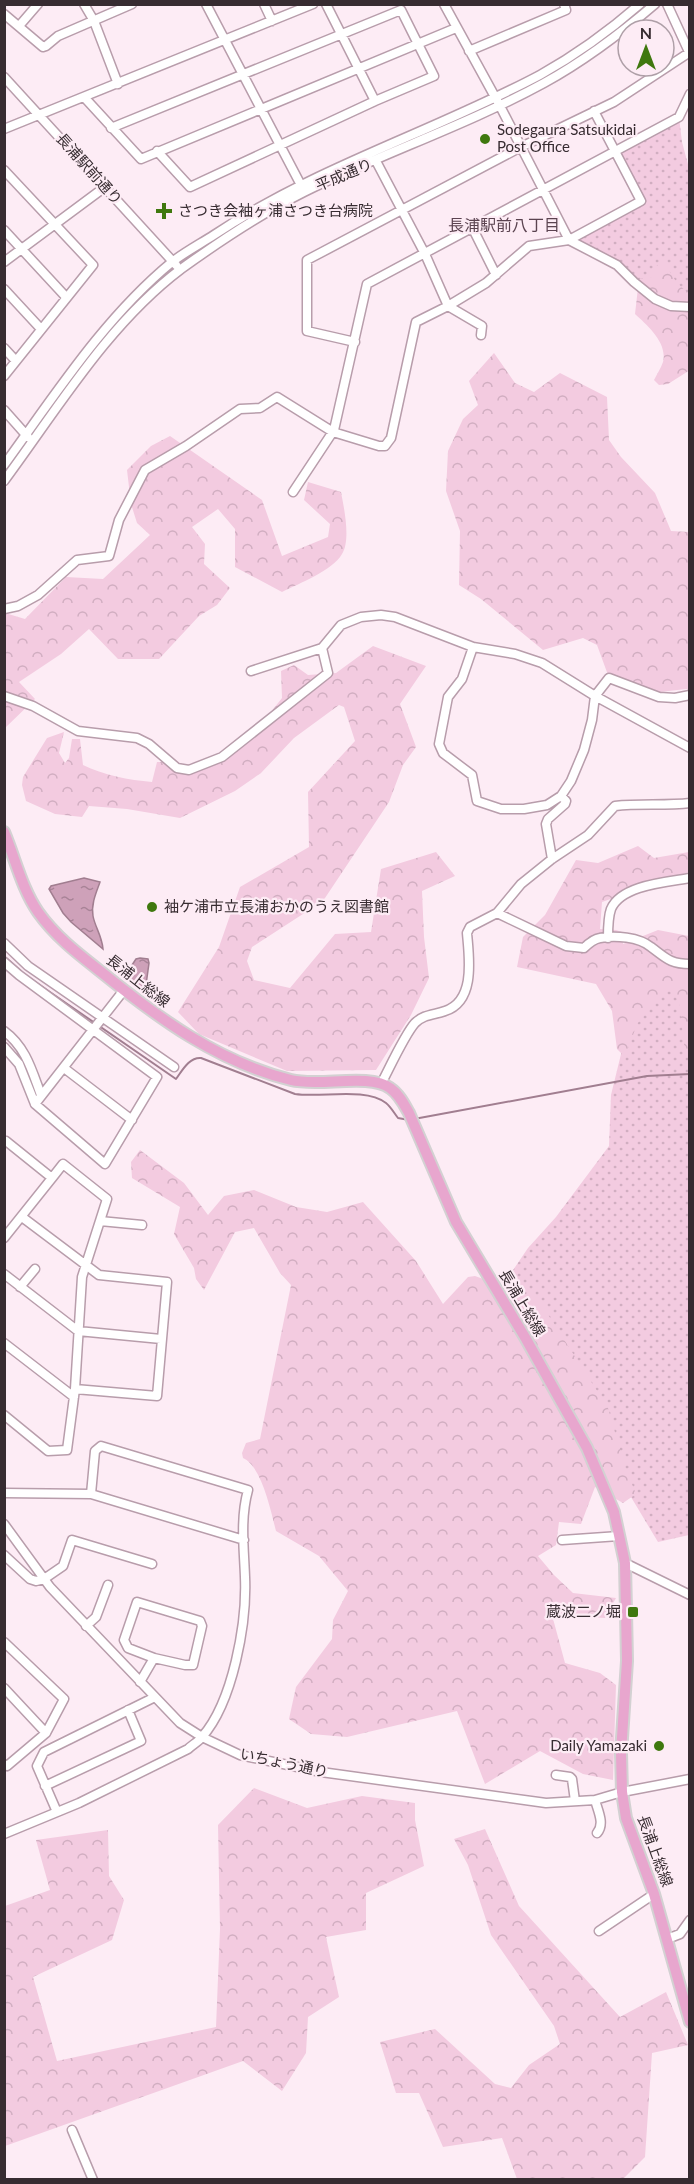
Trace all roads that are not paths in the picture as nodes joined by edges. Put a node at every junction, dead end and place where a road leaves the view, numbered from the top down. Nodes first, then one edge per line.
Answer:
1 (38, 4) edge
2 (84, 4) edge
3 (132, 4) edge
4 (206, 4) edge
5 (264, 4) edge
6 (313, 4) edge
7 (326, 4) edge
8 (444, 4) edge
9 (564, 4) edge
10 (640, 4) edge
11 (655, 4) edge
12 (667, 4) edge
13 (4, 14) edge
14 (94, 21) junction
15 (272, 21) junction
16 (19, 26) junction
17 (456, 28) junction
18 (342, 35) junction
19 (225, 41) junction
20 (419, 43) junction
21 (469, 51) junction
22 (689, 53) edge
23 (360, 69) junction
24 (244, 75) junction
25 (4, 77) edge
26 (118, 84) junction
27 (690, 94) edge
28 (84, 97) junction
29 (495, 98) junction
30 (375, 101) junction
31 (500, 106) junction
32 (262, 110) junction
33 (594, 111) junction
34 (41, 115) junction
35 (111, 128) junction
36 (4, 129) edge
37 (281, 145) junction
38 (520, 147) junction
39 (157, 151) junction
40 (615, 152) junction
41 (376, 161) junction
42 (4, 170) edge
43 (105, 186) junction
44 (303, 188) junction
45 (543, 191) junction
46 (402, 209) junction
47 (56, 224) junction
48 (473, 229) junction
49 (4, 230) edge
50 (569, 240) junction
51 (22, 249) junction
52 (425, 254) junction
53 (173, 261) junction
54 (4, 262) edge
55 (180, 270) junction
56 (496, 275) junction
57 (4, 289) edge
58 (66, 297) junction
59 (448, 306) junction
60 (690, 307) edge
61 (41, 329) junction
62 (482, 335) dead end
63 (355, 342) junction
64 (4, 348) edge
65 (16, 361) junction
66 (4, 376) edge
67 (4, 410) edge
68 (333, 432) junction
69 (30, 438) junction
70 (4, 465) edge
71 (4, 481) edge
72 (293, 492) dead end
73 (4, 609) edge
74 (473, 647) junction
75 (322, 648) junction
76 (251, 671) dead end
77 (690, 694) edge
78 (4, 696) edge
79 (595, 696) junction
80 (690, 748) edge
81 (561, 796) junction
82 (690, 803) edge
83 (4, 832) edge
84 (552, 859) junction
85 (690, 878) edge
86 (497, 913) junction
87 (608, 938) junction
88 (4, 943) edge
89 (4, 962) edge
90 (690, 963) edge
91 (124, 990) junction
92 (97, 1024) junction
93 (4, 1031) edge
94 (4, 1047) edge
95 (174, 1067) dead end
96 (64, 1068) junction
97 (381, 1084) junction
98 (41, 1095) junction
99 (35, 1104) junction
100 (132, 1120) junction
101 (5, 1141) edge
102 (51, 1178) junction
103 (22, 1217) junction
104 (4, 1220) edge
105 (100, 1221) junction
106 (142, 1225) dead end
107 (13, 1227) junction
108 (4, 1238) edge
109 (86, 1265) junction
110 (34, 1269) dead end
111 (4, 1274) edge
112 (20, 1287) junction
113 (78, 1331) junction
114 (162, 1339) junction
115 (4, 1343) edge
116 (75, 1393) junction
117 (4, 1415) edge
118 (4, 1492) edge
119 (91, 1494) junction
120 (4, 1524) edge
121 (619, 1536) junction
122 (244, 1540) junction
123 (562, 1540) dead end
124 (5, 1557) edge
125 (625, 1563) junction
126 (152, 1564) dead end
127 (44, 1579) junction
128 (108, 1585) dead end
129 (690, 1595) edge
130 (86, 1626) junction
131 (4, 1642) edge
132 (154, 1658) junction
133 (140, 1682) junction
134 (7, 1695) edge
135 (155, 1697) junction
136 (128, 1710) junction
137 (46, 1733) junction
138 (202, 1737) junction
139 (4, 1764) edge
140 (556, 1775) dead end
141 (690, 1779) edge
142 (45, 1786) junction
143 (622, 1792) junction
144 (595, 1800) junction
145 (575, 1801) junction
146 (57, 1812) junction
147 (597, 1833) dead end
148 (4, 1834) edge
149 (654, 1893) junction
150 (690, 1920) edge
151 (599, 1931) dead end
152 (667, 1939) junction
153 (690, 2022) edge
154 (72, 2130) dead end
155 (93, 2180) edge

1 - 16 street
2 - 14 street
3 - 14 street
4 - 19 street
5 - 15 street
6 - 15 street
7 - 18 street
8 - 17 street
9 - 21 street
10 - 29 street, 平成通り
11 - 31 street, 平成通り
12 - 22 street
13 - 16 street
14 - 16 street
14 - 26 street
15 - 19 street
17 - 20 street
17 - 21 street
18 - 20 street
18 - 23 street
18 - 24 street
19 - 24 street
19 - 26 street
20 - 23 street
20 - 30 street
21 - 29 street
22 - 33 street
23 - 30 street
23 - 32 street
24 - 32 street
24 - 35 street
25 - 34 street, 長浦駅前通り
26 - 28 street
27 - 40 street
28 - 34 street
28 - 35 street
29 - 31 street
29 - 44 street, 平成通り
30 - 37 street
31 - 38 street
31 - 41 street, 平成通り
32 - 37 street
32 - 39 street
33 - 38 street
33 - 40 street
34 - 36 street
34 - 43 street, 長浦駅前通り
35 - 39 street
37 - 39 street
37 - 44 street
38 - 45 street
38 - 46 street
40 - 45 street
40 - 50 street
41 - 44 street, 平成通り
41 - 46 street
42 - 47 street
43 - 47 street
43 - 53 street, 長浦駅前通り
44 - 53 street, 平成通り
44 - 55 street, 平成通り
45 - 48 street
45 - 50 street
46 - 52 street
46 - 63 street
47 - 51 street
47 - 58 street
48 - 52 street
48 - 56 street
49 - 51 street
50 - 56 street
50 - 60 street
51 - 54 street
51 - 58 street
52 - 59 street
52 - 63 street
53 - 55 street, 長浦駅前通り
53 - 69 street, 平成通り
55 - 69 street, 平成通り
56 - 59 street
57 - 61 street
58 - 61 street
59 - 62 street
59 - 68 street
61 - 65 street
63 - 68 street
64 - 65 street
65 - 66 street
67 - 69 street
68 - 72 street
68 - 73 street
69 - 70 street, 平成通り
69 - 71 street, 平成通り
74 - 75 street
74 - 79 street
74 - 81 street
75 - 76 street
75 - 78 street
77 - 79 street
79 - 80 street
79 - 81 street
81 - 84 street
82 - 84 street
83 - 91 main road, 長浦上総線
84 - 86 street
85 - 87 street
86 - 87 street
86 - 97 street
87 - 90 street
88 - 92 street
89 - 92 street
91 - 92 street
91 - 97 main road, 長浦上総線
92 - 95 street
92 - 96 street
92 - 100 street
93 - 98 street
94 - 99 street
96 - 98 street
96 - 100 street
97 - 121 main road, 長浦上総線
98 - 99 street
99 - 100 street
101 - 102 street
102 - 103 street
102 - 105 street
103 - 107 street
103 - 109 street
104 - 107 street
105 - 106 street
105 - 109 street
107 - 108 street
109 - 113 street
109 - 114 street
110 - 112 street
111 - 112 street
112 - 113 street
113 - 114 street
113 - 116 street
114 - 116 street
115 - 116 street
116 - 117 street
118 - 119 street
119 - 122 street
119 - 122 street
120 - 127 street, いちょう通り
121 - 123 street
121 - 125 main road, 長浦上総線
122 - 138 street
124 - 127 street
125 - 129 street
125 - 143 main road, 長浦上総線
126 - 127 street
127 - 130 street, いちょう通り
128 - 130 street
130 - 133 street, いちょう通り
131 - 137 street
132 - 132 street
132 - 133 street
133 - 135 street, いちょう通り
134 - 137 street
135 - 136 street
135 - 138 street, いちょう通り
136 - 142 street
136 - 142 street
137 - 139 street
138 - 145 street, いちょう通り
138 - 146 street
140 - 145 street
141 - 143 street, いちょう通り
142 - 146 street
143 - 144 street, いちょう通り
143 - 149 main road, 長浦上総線
144 - 145 street, いちょう通り
144 - 147 street
146 - 148 street
149 - 151 street
149 - 152 main road, 長浦上総線
150 - 152 street
152 - 153 main road, 長浦上総線
154 - 155 street

